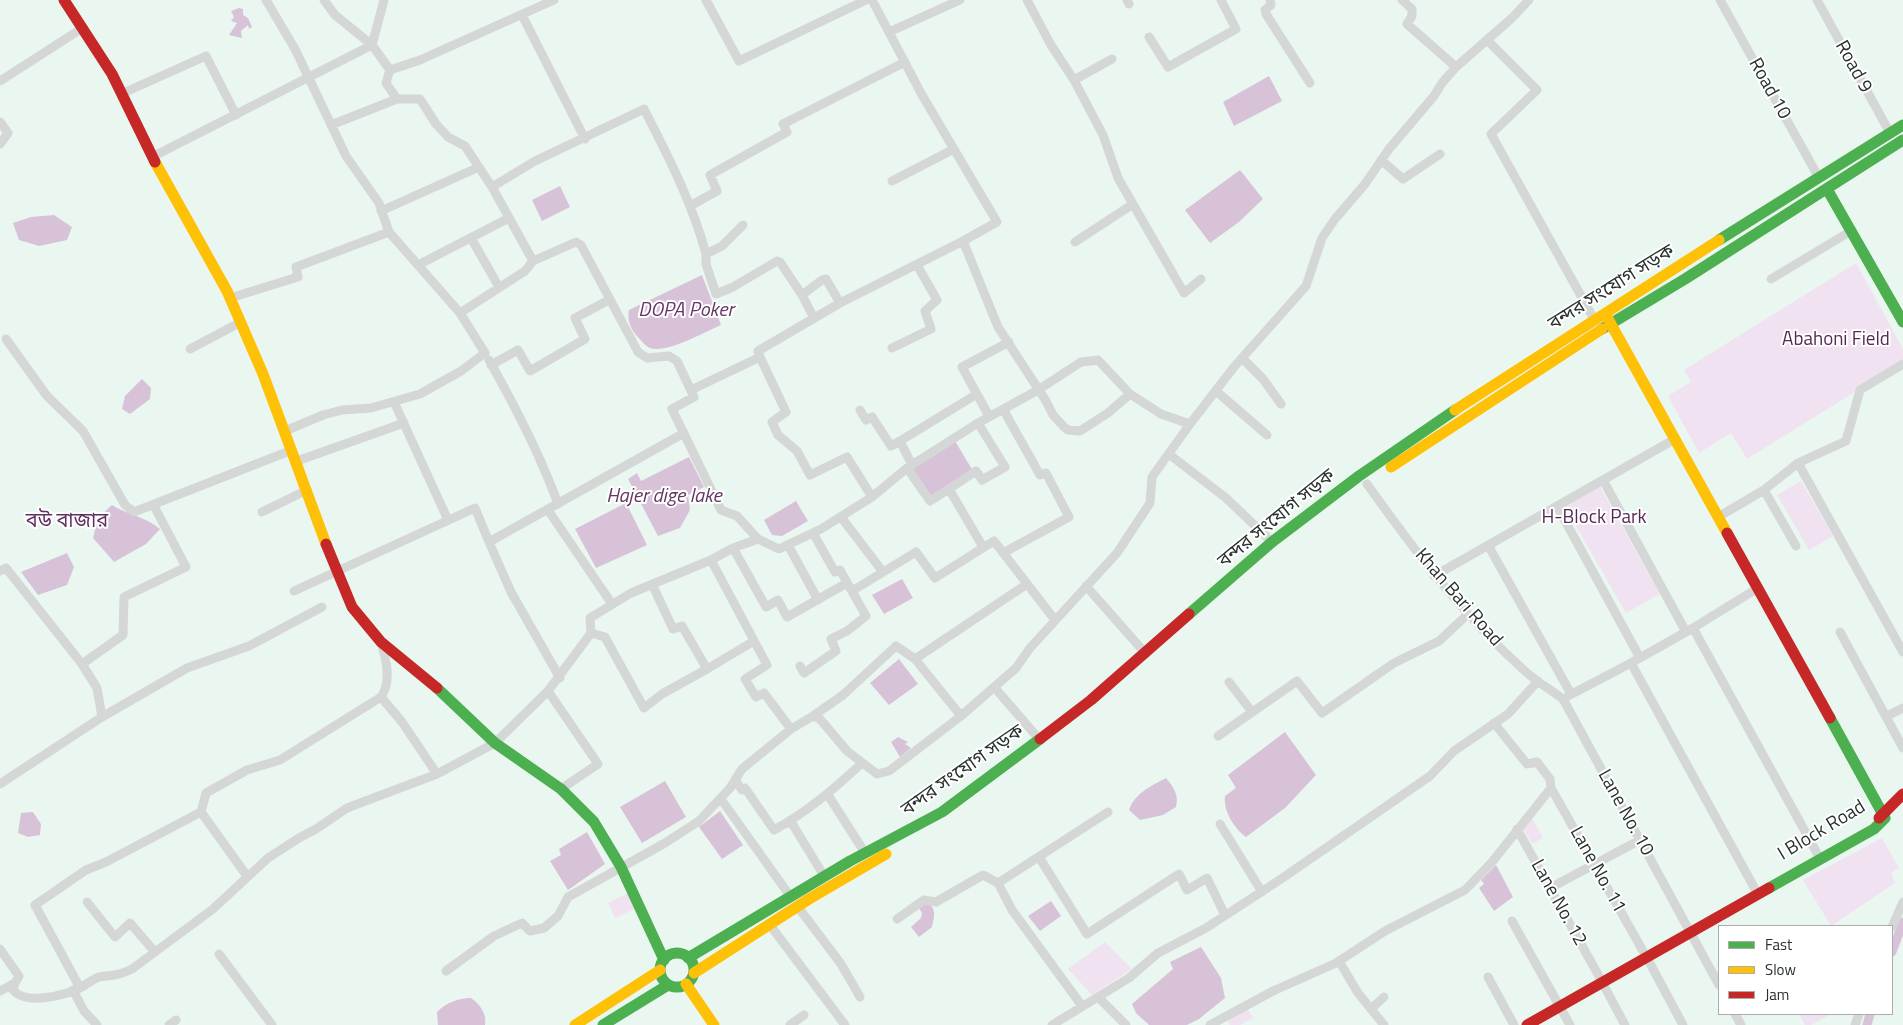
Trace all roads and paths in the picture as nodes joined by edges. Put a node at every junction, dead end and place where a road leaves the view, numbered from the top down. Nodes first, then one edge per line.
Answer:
1 (64, 0) edge
2 (266, 0) edge
3 (324, 0) edge
4 (384, 0) edge
5 (554, 0) edge
6 (706, 0) edge
7 (866, 0) edge
8 (872, 0) edge
9 (960, 0) edge
10 (1026, 0) edge
11 (1221, 0) edge
12 (1270, 0) edge
13 (1402, 0) edge
14 (1529, 0) edge
15 (1720, 0) edge
16 (1817, 0) edge
17 (522, 15) junction
18 (81, 29) junction
19 (889, 32) junction
20 (1149, 37) dead end
21 (1488, 41) junction
22 (372, 45) junction
23 (1112, 58) dead end
24 (906, 62) junction
25 (1456, 67) junction
26 (390, 70) junction
27 (308, 77) junction
28 (1074, 80) junction
29 (0, 81) edge
30 (1310, 83) dead end
31 (121, 94) junction
32 (397, 99) junction
33 (236, 115) junction
34 (0, 122) edge
35 (331, 125) junction
36 (1903, 125) edge
37 (1890, 133) junction
38 (585, 139) junction
39 (1903, 140) edge
40 (0, 144) edge
41 (954, 149) junction
42 (1440, 154) dead end
43 (152, 157) junction
44 (1381, 160) junction
45 (479, 167) junction
46 (1819, 178) junction
47 (892, 181) dead end
48 (492, 187) junction
49 (1827, 189) junction
50 (1133, 204) junction
51 (690, 206) junction
52 (381, 211) junction
53 (509, 218) junction
54 (743, 225) dead end
55 (1851, 231) junction
56 (389, 232) junction
57 (471, 238) junction
58 (963, 242) junction
59 (1075, 242) dead end
60 (706, 254) junction
61 (534, 261) junction
62 (418, 265) junction
63 (917, 265) junction
64 (1201, 279) dead end
65 (1771, 279) dead end
66 (499, 288) junction
67 (802, 296) junction
68 (230, 298) junction
69 (609, 300) junction
70 (840, 303) junction
71 (1605, 312) junction
72 (460, 313) junction
73 (814, 318) junction
74 (1594, 319) junction
75 (241, 322) junction
76 (1903, 322) edge
77 (1606, 327) junction
78 (6, 340) dead end
79 (1009, 342) junction
80 (892, 348) dead end
81 (190, 349) dead end
82 (485, 353) junction
83 (760, 357) junction
84 (1242, 358) junction
85 (1903, 364) edge
86 (491, 365) junction
87 (691, 390) junction
88 (1038, 390) junction
89 (1216, 391) junction
90 (977, 394) junction
91 (1130, 394) junction
92 (394, 402) junction
93 (1281, 404) dead end
94 (1003, 409) junction
95 (860, 410) dead end
96 (989, 416) junction
97 (978, 422) junction
98 (404, 423) junction
99 (1190, 424) junction
100 (285, 431) junction
101 (684, 433) junction
102 (1267, 435) dead end
103 (1675, 439) junction
104 (900, 441) junction
105 (292, 450) junction
106 (1170, 454) junction
107 (296, 462) junction
108 (1798, 463) junction
109 (909, 467) junction
110 (1603, 480) junction
111 (1366, 484) junction
112 (950, 489) junction
113 (307, 490) junction
114 (1764, 490) junction
115 (872, 497) junction
116 (558, 504) junction
117 (154, 506) junction
118 (1557, 506) junction
119 (548, 510) junction
120 (262, 512) dead end
121 (841, 517) junction
122 (1718, 517) junction
123 (448, 520) junction
124 (813, 533) junction
125 (758, 539) junction
126 (489, 542) junction
127 (1272, 542) junction
128 (788, 545) junction
129 (1488, 545) junction
130 (1796, 546) dead end
131 (984, 547) junction
132 (733, 548) junction
133 (1002, 553) junction
134 (711, 560) junction
135 (0, 570) edge
136 (336, 571) junction
137 (883, 572) junction
138 (1434, 576) junction
139 (652, 584) junction
140 (1027, 584) junction
141 (1086, 586) junction
142 (850, 587) junction
143 (1758, 588) junction
144 (294, 591) dead end
145 (818, 600) junction
146 (612, 604) junction
147 (322, 607) dead end
148 (1468, 614) junction
149 (1055, 620) junction
150 (1689, 630) junction
151 (1840, 632) dead end
152 (591, 633) junction
153 (754, 641) junction
154 (381, 642) junction
155 (1903, 652) edge
156 (1146, 654) junction
157 (1640, 658) junction
158 (915, 659) junction
159 (1631, 663) junction
160 (82, 664) junction
161 (800, 666) dead end
162 (707, 669) junction
163 (560, 678) junction
164 (1538, 681) junction
165 (1229, 682) dead end
166 (995, 688) junction
167 (548, 691) junction
168 (1567, 696) junction
169 (382, 697) junction
170 (1903, 708) edge
171 (1252, 712) junction
172 (813, 716) junction
173 (961, 716) junction
174 (1887, 716) junction
175 (102, 718) junction
176 (1494, 723) junction
177 (791, 729) junction
178 (1218, 736) dead end
179 (1039, 739) junction
180 (495, 743) junction
181 (1903, 748) edge
182 (862, 763) junction
183 (437, 774) junction
184 (735, 780) junction
185 (0, 784) edge
186 (1550, 788) junction
187 (562, 789) junction
188 (1903, 794) edge
189 (828, 795) junction
190 (721, 799) junction
191 (201, 812) junction
192 (1108, 812) dead end
193 (1883, 813) junction
194 (790, 823) junction
195 (1220, 824) dead end
196 (1517, 829) junction
197 (1640, 840) junction
198 (865, 853) junction
199 (1818, 855) junction
200 (1039, 857) junction
201 (1594, 866) junction
202 (621, 867) junction
203 (247, 876) junction
204 (824, 876) junction
205 (998, 883) junction
206 (1550, 888) junction
207 (1755, 889) junction
208 (1262, 892) junction
209 (790, 896) junction
210 (87, 902) dead end
211 (1903, 902) edge
212 (798, 907) junction
213 (1225, 915) junction
214 (897, 919) dead end
215 (1512, 921) dead end
216 (770, 925) junction
217 (1893, 925) edge
218 (1689, 929) junction
219 (0, 949) edge
220 (156, 952) junction
221 (219, 954) dead end
222 (1644, 954) junction
223 (688, 958) junction
224 (1339, 962) junction
225 (662, 965) junction
226 (446, 971) dead end
227 (694, 973) junction
228 (1488, 977) dead end
229 (1601, 980) junction
230 (15, 983) junction
231 (1718, 983) edge
232 (686, 984) junction
233 (668, 985) junction
234 (77, 989) junction
235 (0, 991) edge
236 (860, 997) dead end
237 (1098, 997) junction
238 (1384, 997) dead end
239 (1559, 1005) junction
240 (1082, 1006) junction
241 (1372, 1008) junction
242 (804, 1015) dead end
243 (97, 1025) edge
244 (272, 1025) edge
245 (575, 1025) edge
246 (603, 1025) edge
247 (714, 1025) edge
248 (790, 1025) edge
249 (845, 1025) edge
250 (1052, 1025) edge
251 (1126, 1025) edge
252 (1210, 1025) edge
253 (1384, 1025) edge
254 (1515, 1025) edge
255 (1527, 1025) edge
256 (1570, 1025) edge
257 (1625, 1025) edge
258 (1683, 1025) edge

1 - 18 main road
2 - 27 street
3 - 22 street
4 - 22 street
5 - 17 street
6 - 7 street
8 - 19 street
9 - 19 street
10 - 28 street
11 - 20 street
12 - 30 street
13 - 25 street
14 - 21 street
15 - 46 street, Road 10
16 - 37 street, Road 9
17 - 26 street
17 - 38 street
18 - 29 street
18 - 31 main road
19 - 24 street
21 - 25 street
21 - 74 street
22 - 26 street
22 - 27 street
23 - 28 street
24 - 41 street
24 - 51 street
25 - 44 street
26 - 32 street
27 - 33 street
27 - 35 street
28 - 50 street
31 - 33 street
31 - 43 main road
32 - 35 street
32 - 45 street
33 - 43 street
34 - 40 street
35 - 52 street
36 - 37 main road, বন্দর সংযোগ সড়ক
37 - 46 main road, বন্দর সংযোগ সড়ক
38 - 48 street
38 - 51 street
39 - 49 main road, বন্দর সংযোগ সড়ক
41 - 47 street
41 - 58 street
42 - 44 street
43 - 68 main road
44 - 84 street
45 - 48 street
45 - 52 street
46 - 71 main road, বন্দর সংযোগ সড়ক
48 - 53 street
49 - 55 main road
49 - 77 main road, বন্দর সংযোগ সড়ক
50 - 59 street
50 - 64 street
51 - 60 street
52 - 56 street
53 - 57 street
53 - 61 street
54 - 60 street
55 - 65 street
55 - 76 main road
56 - 62 street
56 - 68 street
57 - 62 street
57 - 66 street
58 - 63 street
58 - 79 street
60 - 67 street
61 - 66 street
61 - 69 street
62 - 72 street
63 - 70 street
63 - 80 street
66 - 72 street
67 - 70 street
67 - 73 street
68 - 75 main road
69 - 86 street
69 - 87 street
70 - 73 street
71 - 74 main road, বন্দর সংযোগ সড়ক
71 - 77 main road
72 - 82 street
73 - 83 street
74 - 77 street
74 - 127 main road, বন্দর সংযোগ সড়ক
75 - 81 street
75 - 100 main road
77 - 103 main road
77 - 111 main road, বন্দর সংযোগ সড়ক
78 - 117 street
79 - 88 street
79 - 90 street
82 - 86 street
82 - 92 street
83 - 87 street
83 - 115 street
84 - 89 street
84 - 93 street
85 - 108 street
86 - 116 street
87 - 101 street
88 - 91 street
88 - 91 street
88 - 94 street
89 - 99 street
89 - 102 street
90 - 96 street
90 - 104 street
91 - 99 street
92 - 98 street
92 - 100 street
94 - 96 street
94 - 133 street
95 - 104 street
96 - 97 street
97 - 109 street
97 - 112 street
98 - 107 street
98 - 123 street
99 - 106 street
100 - 105 main road
101 - 116 street
101 - 125 street
103 - 110 street
103 - 122 main road
104 - 109 street
105 - 107 main road
105 - 117 street
106 - 127 street
106 - 141 street
107 - 113 main road
108 - 114 street
108 - 155 street
109 - 112 street
109 - 115 street
110 - 118 street
110 - 150 street
111 - 138 street, Khan Bari Road
111 - 212 main road, বন্দর সংযোগ সড়ক
112 - 131 street
113 - 120 street
113 - 136 main road
114 - 122 street
114 - 130 street
115 - 121 street
116 - 119 street
117 - 160 street
118 - 129 street
118 - 157 street
119 - 126 street
119 - 146 street
121 - 124 street
121 - 137 street
122 - 143 main road
123 - 126 street
123 - 136 street
124 - 128 street
124 - 142 street
125 - 128 street
125 - 132 street
126 - 163 street
127 - 156 main road, বন্দর সংযোগ সড়ক
128 - 145 street
129 - 138 street
129 - 168 street, Lane No. 10
131 - 133 street
131 - 137 street
132 - 134 street
132 - 145 street
133 - 140 street
134 - 139 street
134 - 153 street
135 - 160 street
136 - 144 street
136 - 154 main road
137 - 142 street
138 - 148 street, Khan Bari Road
139 - 146 street
139 - 162 street
140 - 149 street
140 - 158 street
141 - 149 street
141 - 156 street
142 - 145 street
142 - 161 street
143 - 150 street
143 - 193 main road
146 - 152 street
147 - 175 street
148 - 164 street, Khan Bari Road
148 - 171 street
149 - 166 street
150 - 157 street
150 - 199 street
151 - 174 street
152 - 162 street
152 - 163 street
153 - 162 street
153 - 177 street
154 - 169 street
154 - 180 main road
156 - 179 main road, বন্দর সংযোগ সড়ক
157 - 159 street
158 - 172 street
158 - 173 street
159 - 168 street
159 - 207 street
160 - 175 street
163 - 167 street
164 - 168 street, Khan Bari Road
164 - 176 street
165 - 171 street
166 - 173 street
166 - 179 street
167 - 180 street
167 - 187 street
168 - 197 street, Lane No. 10
169 - 183 street
169 - 191 street
170 - 174 street
171 - 178 street
172 - 177 street
172 - 182 street
173 - 182 street
174 - 181 street
175 - 185 street
176 - 186 street, Lane No. 11
176 - 208 street
177 - 184 street
179 - 198 main road, বন্দর সংযোগ সড়ক
180 - 183 street
180 - 187 main road
182 - 189 street
183 - 203 street
184 - 190 street
184 - 194 street
186 - 196 street
186 - 201 street, Lane No. 11
187 - 202 main road
188 - 193 main road
189 - 194 street
189 - 198 street
190 - 202 street
190 - 209 street
191 - 203 street
191 - 234 street
192 - 200 street
193 - 199 main road, I Block Road
193 - 218 main road, I Block Road
194 - 204 street
195 - 208 street
196 - 206 street, Lane No. 12
196 - 224 street
197 - 201 street
197 - 218 street, Lane No. 10
198 - 204 main road, বন্দর সংযোগ সড়ক
199 - 207 main road, I Block Road
200 - 205 street
200 - 213 street
201 - 206 street
201 - 222 street, Lane No. 11
202 - 225 main road
202 - 226 street
203 - 220 street
204 - 209 main road, বন্দর সংযোগ সড়ক
205 - 214 street
205 - 240 street
206 - 229 street, Lane No. 12
207 - 218 main road, I Block Road
208 - 213 street
209 - 223 main road, বন্দর সংযোগ সড়ক
210 - 220 street
211 - 217 street
212 - 216 main road, বন্দর সংযোগ সড়ক
212 - 236 street
213 - 237 street
215 - 239 street
216 - 227 main road, বন্দর সংযোগ সড়ক
216 - 249 street
218 - 222 main road, I Block Road
218 - 231 street, Lane No. 10
219 - 230 street
220 - 234 street
221 - 244 street
222 - 229 main road, I Block Road
222 - 258 street, Lane No. 11
223 - 225 main road
223 - 227 main road
224 - 241 street
224 - 252 street
225 - 233 main road
225 - 245 main road
227 - 232 main road
228 - 254 street
229 - 239 main road, I Block Road
229 - 257 street, Lane No. 12
230 - 234 street
230 - 235 street
232 - 233 main road
232 - 247 main road
233 - 246 main road
234 - 243 street
237 - 240 street
237 - 251 street
238 - 241 street
239 - 254 main road, I Block Road
239 - 255 main road, I Block Road
239 - 256 street
240 - 250 street
241 - 253 street
242 - 248 street

